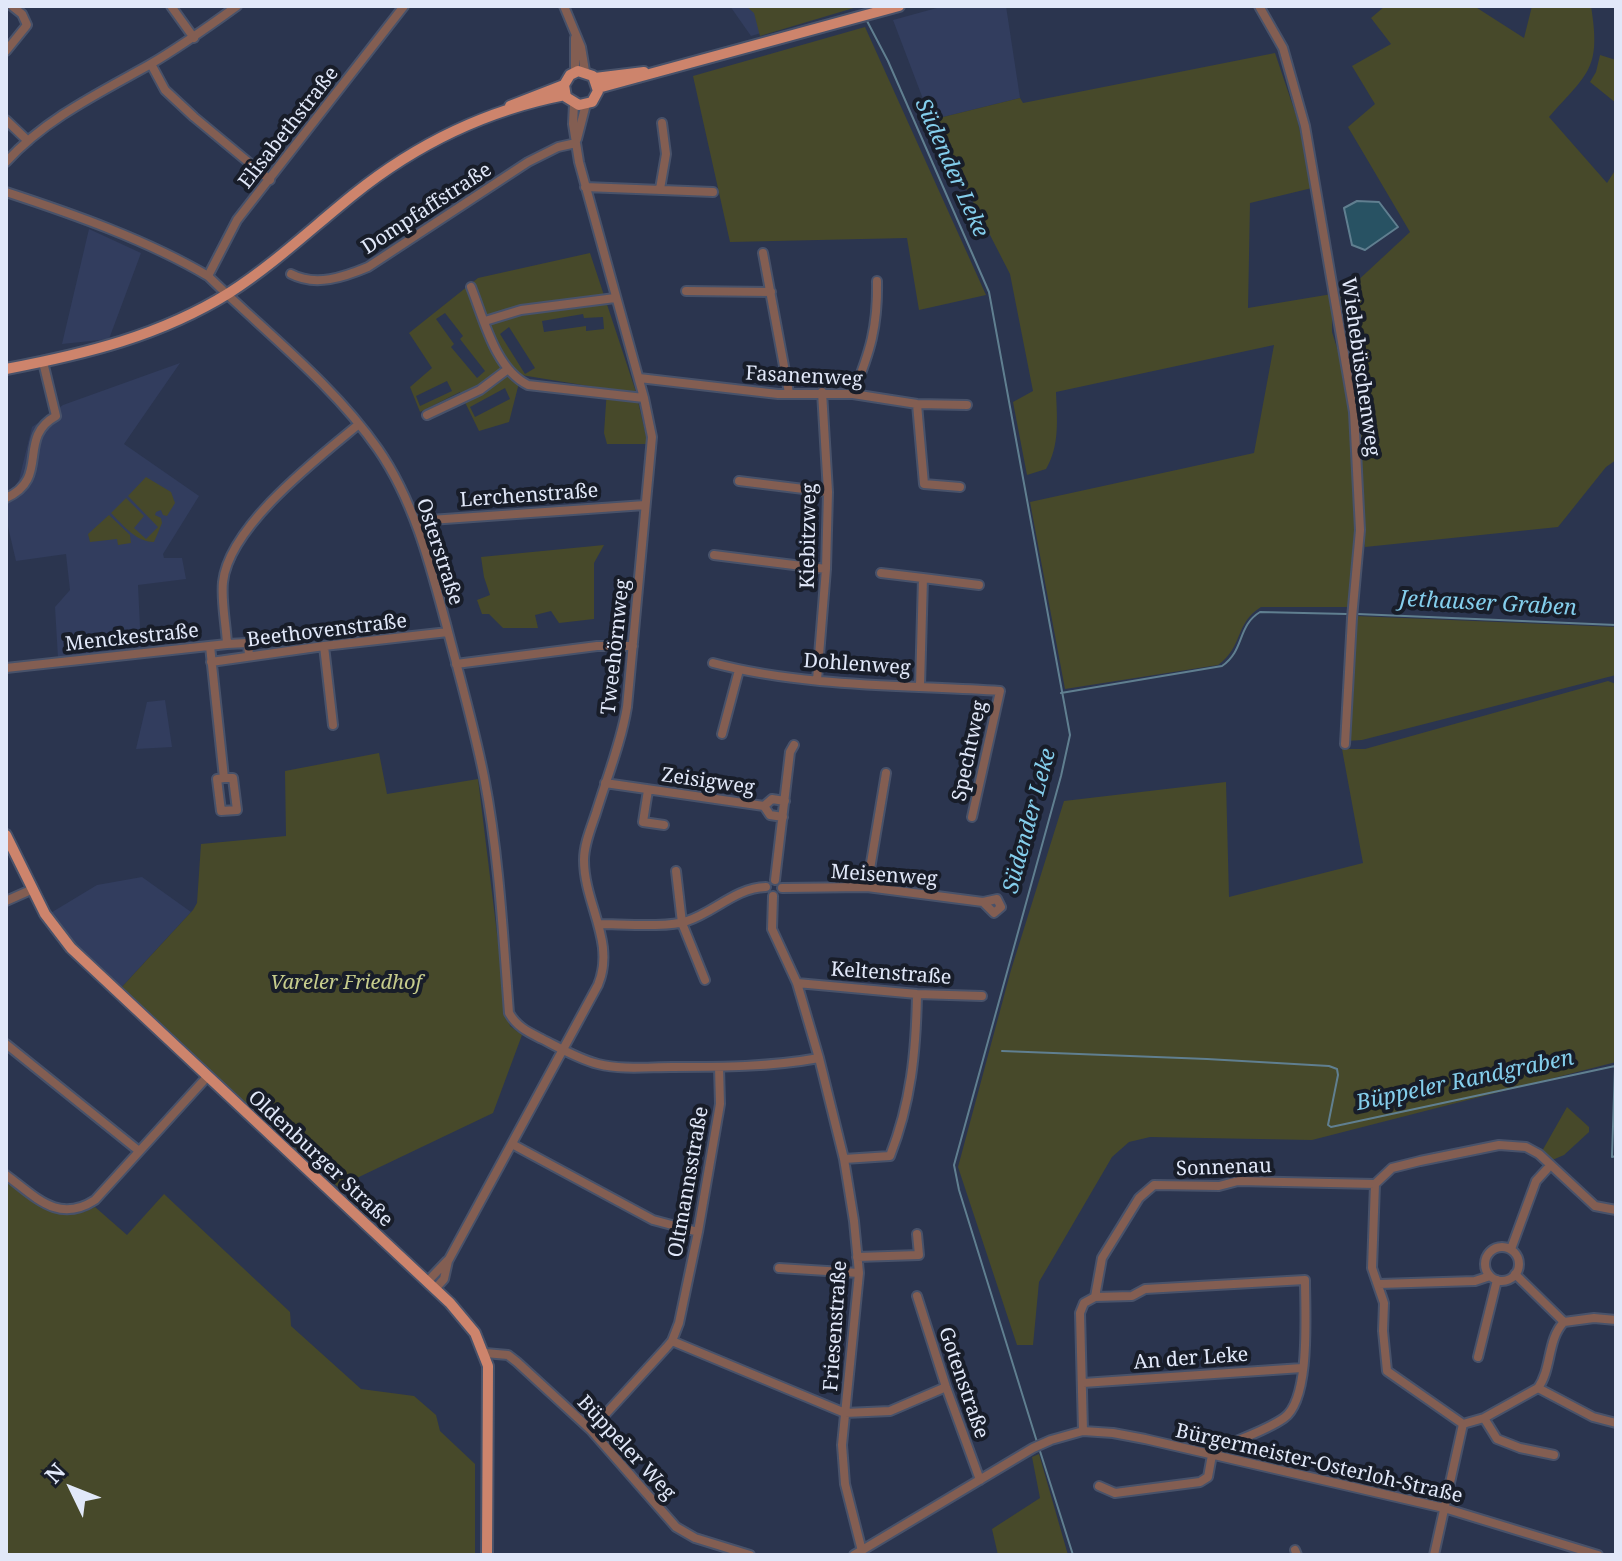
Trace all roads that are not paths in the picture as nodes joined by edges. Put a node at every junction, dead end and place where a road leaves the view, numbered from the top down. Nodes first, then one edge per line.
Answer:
1 (12, 6) edge
2 (171, 6) edge
3 (237, 6) edge
4 (404, 6) edge
5 (564, 6) edge
6 (899, 6) edge
7 (1259, 6) edge
8 (194, 38) junction
9 (6, 51) edge
10 (151, 64) junction
11 (588, 77) junction
12 (565, 90) junction
13 (580, 104) junction
14 (6, 120) edge
15 (662, 123) dead end
16 (28, 141) junction
17 (576, 143) junction
18 (6, 162) edge
19 (270, 180) junction
20 (585, 187) junction
21 (660, 189) junction
22 (6, 192) edge
23 (713, 192) dead end
24 (763, 253) dead end
25 (291, 274) dead end
26 (208, 276) junction
27 (877, 281) dead end
28 (471, 287) dead end
29 (686, 291) dead end
30 (771, 292) junction
31 (227, 295) junction
32 (615, 298) junction
33 (485, 321) junction
34 (43, 362) junction
35 (6, 369) edge
36 (508, 369) junction
37 (639, 378) junction
38 (822, 392) junction
39 (789, 393) junction
40 (853, 394) junction
41 (644, 398) junction
42 (917, 404) junction
43 (967, 405) dead end
44 (427, 415) dead end
45 (359, 424) junction
46 (739, 481) dead end
47 (960, 487) dead end
48 (828, 492) junction
49 (6, 498) edge
50 (645, 505) junction
51 (416, 521) junction
52 (714, 555) dead end
53 (826, 569) junction
54 (881, 573) dead end
55 (923, 578) junction
56 (979, 585) dead end
57 (448, 632) junction
58 (227, 644) junction
59 (210, 646) junction
60 (324, 646) junction
61 (633, 646) junction
62 (249, 656) junction
63 (211, 662) junction
64 (713, 663) dead end
65 (456, 664) junction
66 (6, 668) edge
67 (739, 670) junction
68 (817, 680) junction
69 (920, 686) junction
70 (1000, 691) joint
71 (333, 725) dead end
72 (722, 734) dead end
73 (1345, 744) dead end
74 (794, 745) dead end
75 (886, 773) dead end
76 (224, 778) dead end
77 (605, 783) junction
78 (648, 790) junction
79 (785, 801) junction
80 (764, 806) junction
81 (783, 817) junction
82 (972, 817) dead end
83 (664, 825) dead end
84 (6, 835) edge
85 (676, 871) dead end
86 (775, 880) junction
87 (766, 887) junction
88 (867, 887) junction
89 (782, 888) junction
90 (33, 889) junction
91 (773, 896) junction
92 (6, 901) edge
93 (983, 902) dead end
94 (682, 923) junction
95 (599, 924) junction
96 (705, 980) dead end
97 (797, 983) junction
98 (917, 994) junction
99 (982, 996) dead end
100 (6, 1044) edge
101 (563, 1050) junction
102 (819, 1058) junction
103 (719, 1067) junction
104 (206, 1078) junction
105 (512, 1144) junction
106 (139, 1151) junction
107 (844, 1159) junction
108 (1547, 1169) dead end
109 (6, 1175) edge
110 (1375, 1184) junction
111 (1616, 1210) edge
112 (698, 1232) junction
113 (917, 1234) dead end
114 (1511, 1249) junction
115 (857, 1257) junction
116 (779, 1268) dead end
117 (859, 1273) junction
118 (1515, 1274) junction
119 (1494, 1278) junction
120 (1379, 1284) junction
121 (431, 1285) junction
122 (917, 1296) dead end
123 (1095, 1297) junction
124 (1616, 1320) edge
125 (1564, 1322) junction
126 (672, 1341) junction
127 (485, 1353) junction
128 (1478, 1357) dead end
129 (1302, 1368) junction
130 (1083, 1383) junction
131 (946, 1387) junction
132 (1538, 1388) junction
133 (845, 1413) junction
134 (1484, 1418) junction
135 (1616, 1423) edge
136 (1463, 1424) junction
137 (591, 1430) junction
138 (1083, 1431) junction
139 (1212, 1455) junction
140 (1554, 1455) dead end
141 (980, 1480) junction
142 (1099, 1486) dead end
143 (1444, 1508) junction
144 (858, 1553) edge
145 (487, 1555) edge
146 (750, 1555) edge
147 (1434, 1555) edge
148 (1598, 1555) edge

1 - 9 street
2 - 8 street
3 - 8 street
4 - 19 street, Elisabethstraße
5 - 11 street
6 - 11 main road
7 - 73 street, Wiehebüschenweg
8 - 10 street
10 - 16 street
10 - 19 street
11 - 12 main road
11 - 13 main road
12 - 13 main road
12 - 31 main road
13 - 17 street, Tweehörnweg
14 - 16 street
15 - 21 street
16 - 18 street
17 - 20 street, Tweehörnweg
17 - 25 street, Dompfaffstraße
19 - 26 street, Elisabethstraße
20 - 21 street
20 - 32 street, Tweehörnweg
21 - 23 street
22 - 26 street, Osterstraße
24 - 30 street
26 - 31 street, Osterstraße
27 - 40 street
28 - 33 street
29 - 30 street
30 - 39 street
31 - 34 main road
31 - 45 street, Osterstraße
32 - 33 street
32 - 37 street, Tweehörnweg
33 - 36 street
34 - 35 main road
34 - 49 street
36 - 41 street
36 - 44 street
37 - 39 street, Fasanenweg
37 - 41 street, Tweehörnweg
38 - 39 street, Fasanenweg
38 - 40 street, Fasanenweg
38 - 48 street, Kiebitzweg
40 - 42 street, Fasanenweg
41 - 50 street, Tweehörnweg
42 - 43 street, Fasanenweg
42 - 47 street
45 - 51 street, Osterstraße
45 - 58 street
46 - 48 street
48 - 53 street, Kiebitzweg
50 - 51 street, Lerchenstraße
50 - 61 street, Tweehörnweg
51 - 57 street, Osterstraße
52 - 53 street
53 - 68 street, Kiebitzweg
54 - 55 street
55 - 56 street
55 - 69 street
57 - 60 street, Beethovenstraße
57 - 65 street, Osterstraße
58 - 59 street, Menckestraße
58 - 62 street, Menckestraße
59 - 63 street
59 - 66 street, Menckestraße
60 - 62 street, Beethovenstraße
60 - 71 street
61 - 65 street
61 - 77 street, Tweehörnweg
62 - 63 street, Beethovenstraße
63 - 76 street
64 - 67 street, Dohlenweg
65 - 101 street, Osterstraße
67 - 68 street, Dohlenweg
67 - 72 street
68 - 69 street, Dohlenweg
69 - 70 street, Dohlenweg
70 - 82 street, Spechtweg
74 - 79 street
75 - 88 street
77 - 78 street, Zeisigweg
77 - 95 street, Tweehörnweg
78 - 80 street, Zeisigweg
78 - 83 street, Zeisigweg
79 - 80 street, Zeisigweg
79 - 81 street
80 - 81 street, Zeisigweg
81 - 86 street
84 - 90 main road, Oldenburger Straße
85 - 94 street
86 - 87 street
86 - 89 street
87 - 91 street
87 - 94 street
88 - 89 street, Meisenweg
88 - 93 street, Meisenweg
89 - 91 street
90 - 92 street
90 - 104 main road, Oldenburger Straße
91 - 97 street, Friesenstraße
94 - 95 street
94 - 96 street
95 - 101 street, Tweehörnweg
97 - 98 street, Keltenstraße
97 - 102 street, Friesenstraße
98 - 99 street, Keltenstraße
98 - 107 street
100 - 106 street
101 - 103 street
101 - 105 street, Tweehörnweg
102 - 103 street
102 - 107 street, Friesenstraße
103 - 112 street, Oltmannsstraße
104 - 106 street
104 - 121 main road, Oldenburger Straße
105 - 112 street
105 - 121 street, Tweehörnweg
106 - 109 street
107 - 115 street, Friesenstraße
108 - 114 street
110 - 111 street
110 - 120 street
110 - 123 street, Sonnenau
112 - 126 street, Oltmannsstraße
113 - 115 street
114 - 118 street
114 - 119 street
115 - 117 street, Friesenstraße
116 - 117 street
117 - 133 street, Friesenstraße
118 - 119 street
118 - 125 street
119 - 120 street
119 - 128 street
120 - 136 street
121 - 127 main road, Oldenburger Straße
122 - 131 street, Gotenstraße
123 - 129 street
123 - 130 street
124 - 125 street
125 - 132 street
126 - 133 street
126 - 137 street, Oltmannsstraße
127 - 137 street, Büppeler Weg
127 - 145 main road, Oldenburger Straße
129 - 130 street, An der Leke
129 - 139 street
130 - 138 street
131 - 133 street
131 - 141 street, Gotenstraße
132 - 134 street
132 - 135 street
133 - 144 street, Friesenstraße
134 - 136 street
134 - 140 street
136 - 143 street
137 - 146 street, Büppeler Weg
138 - 139 street, Bürgermeister-Osterloh-Straße
138 - 141 street, Bürgermeister-Osterloh-Straße
139 - 142 street
139 - 143 street, Bürgermeister-Osterloh-Straße
141 - 144 street
143 - 147 street
143 - 148 street, Bürgermeister-Osterloh-Straße

